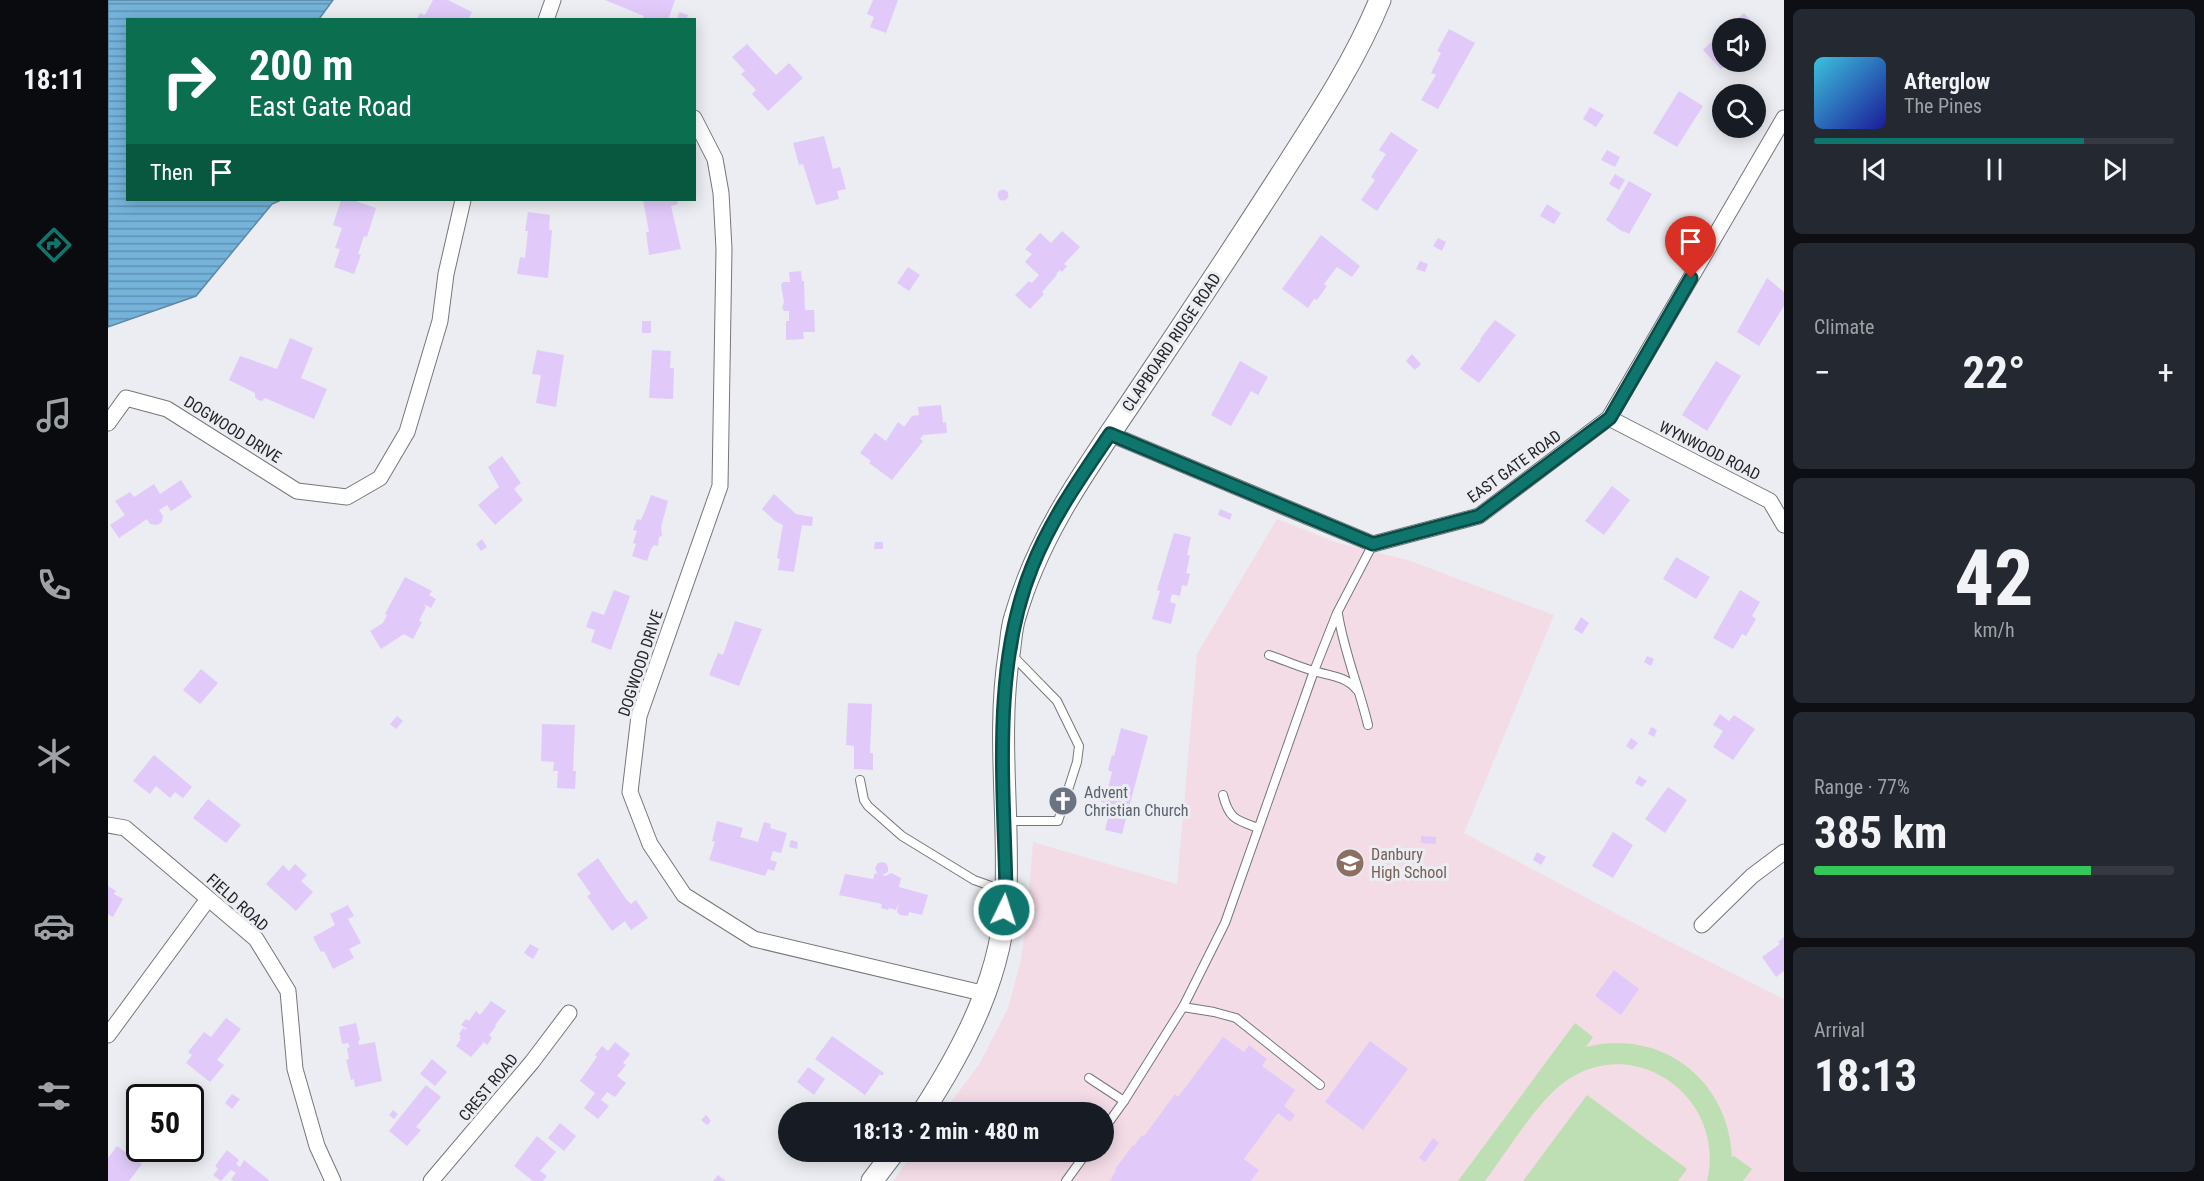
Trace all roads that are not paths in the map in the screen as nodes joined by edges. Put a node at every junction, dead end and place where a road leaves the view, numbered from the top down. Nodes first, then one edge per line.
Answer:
1 (553, 0) edge
2 (1380, 0) edge
3 (547, 18) edge
4 (1784, 118) edge
5 (696, 122) edge
6 (463, 201) edge
7 (1610, 418) junction
8 (108, 423) edge
9 (1110, 434) junction
10 (1784, 525) edge
11 (1373, 544) junction
12 (1337, 613) junction
13 (1009, 652) junction
14 (1269, 655) dead end
15 (1314, 671) junction
16 (1361, 696) junction
17 (1368, 725) dead end
18 (860, 780) dead end
19 (1222, 795) dead end
20 (1005, 820) junction
21 (108, 825) edge
22 (1258, 828) junction
23 (1784, 852) edge
24 (1006, 892) junction
25 (208, 899) junction
26 (1702, 926) dead end
27 (986, 994) junction
28 (1183, 1007) junction
29 (569, 1013) dead end
30 (108, 1035) edge
31 (1089, 1078) dead end
32 (1320, 1085) dead end
33 (1124, 1101) junction
34 (929, 1102) edge
35 (1114, 1115) edge
36 (886, 1162) edge
37 (1080, 1162) edge
38 (333, 1181) edge
39 (431, 1181) edge
40 (872, 1181) edge
41 (1066, 1181) edge

1 - 3 street
2 - 9 main road, CLAPBOARD RIDGE ROAD
4 - 7 street, EAST GATE ROAD
5 - 27 street, DOGWOOD DRIVE
6 - 8 street, DOGWOOD DRIVE
7 - 10 street, WYNWOOD ROAD
7 - 11 street, EAST GATE ROAD
9 - 11 street
9 - 13 main road, CLAPBOARD RIDGE ROAD
11 - 12 lane
12 - 15 lane
12 - 16 lane
13 - 20 main road, CLAPBOARD RIDGE ROAD
13 - 20 lane
14 - 15 lane
15 - 16 lane
15 - 22 lane
16 - 17 lane
18 - 24 lane
19 - 22 lane
20 - 24 main road, CLAPBOARD RIDGE ROAD
21 - 25 street, FIELD ROAD
22 - 28 lane
23 - 26 street
24 - 27 main road, CLAPBOARD RIDGE ROAD
25 - 30 street
25 - 38 street, FIELD ROAD
27 - 34 main road, CLAPBOARD RIDGE ROAD
28 - 32 lane
28 - 33 lane
29 - 39 street, CREST ROAD
31 - 33 lane
33 - 35 lane
36 - 40 main road
37 - 41 lane

